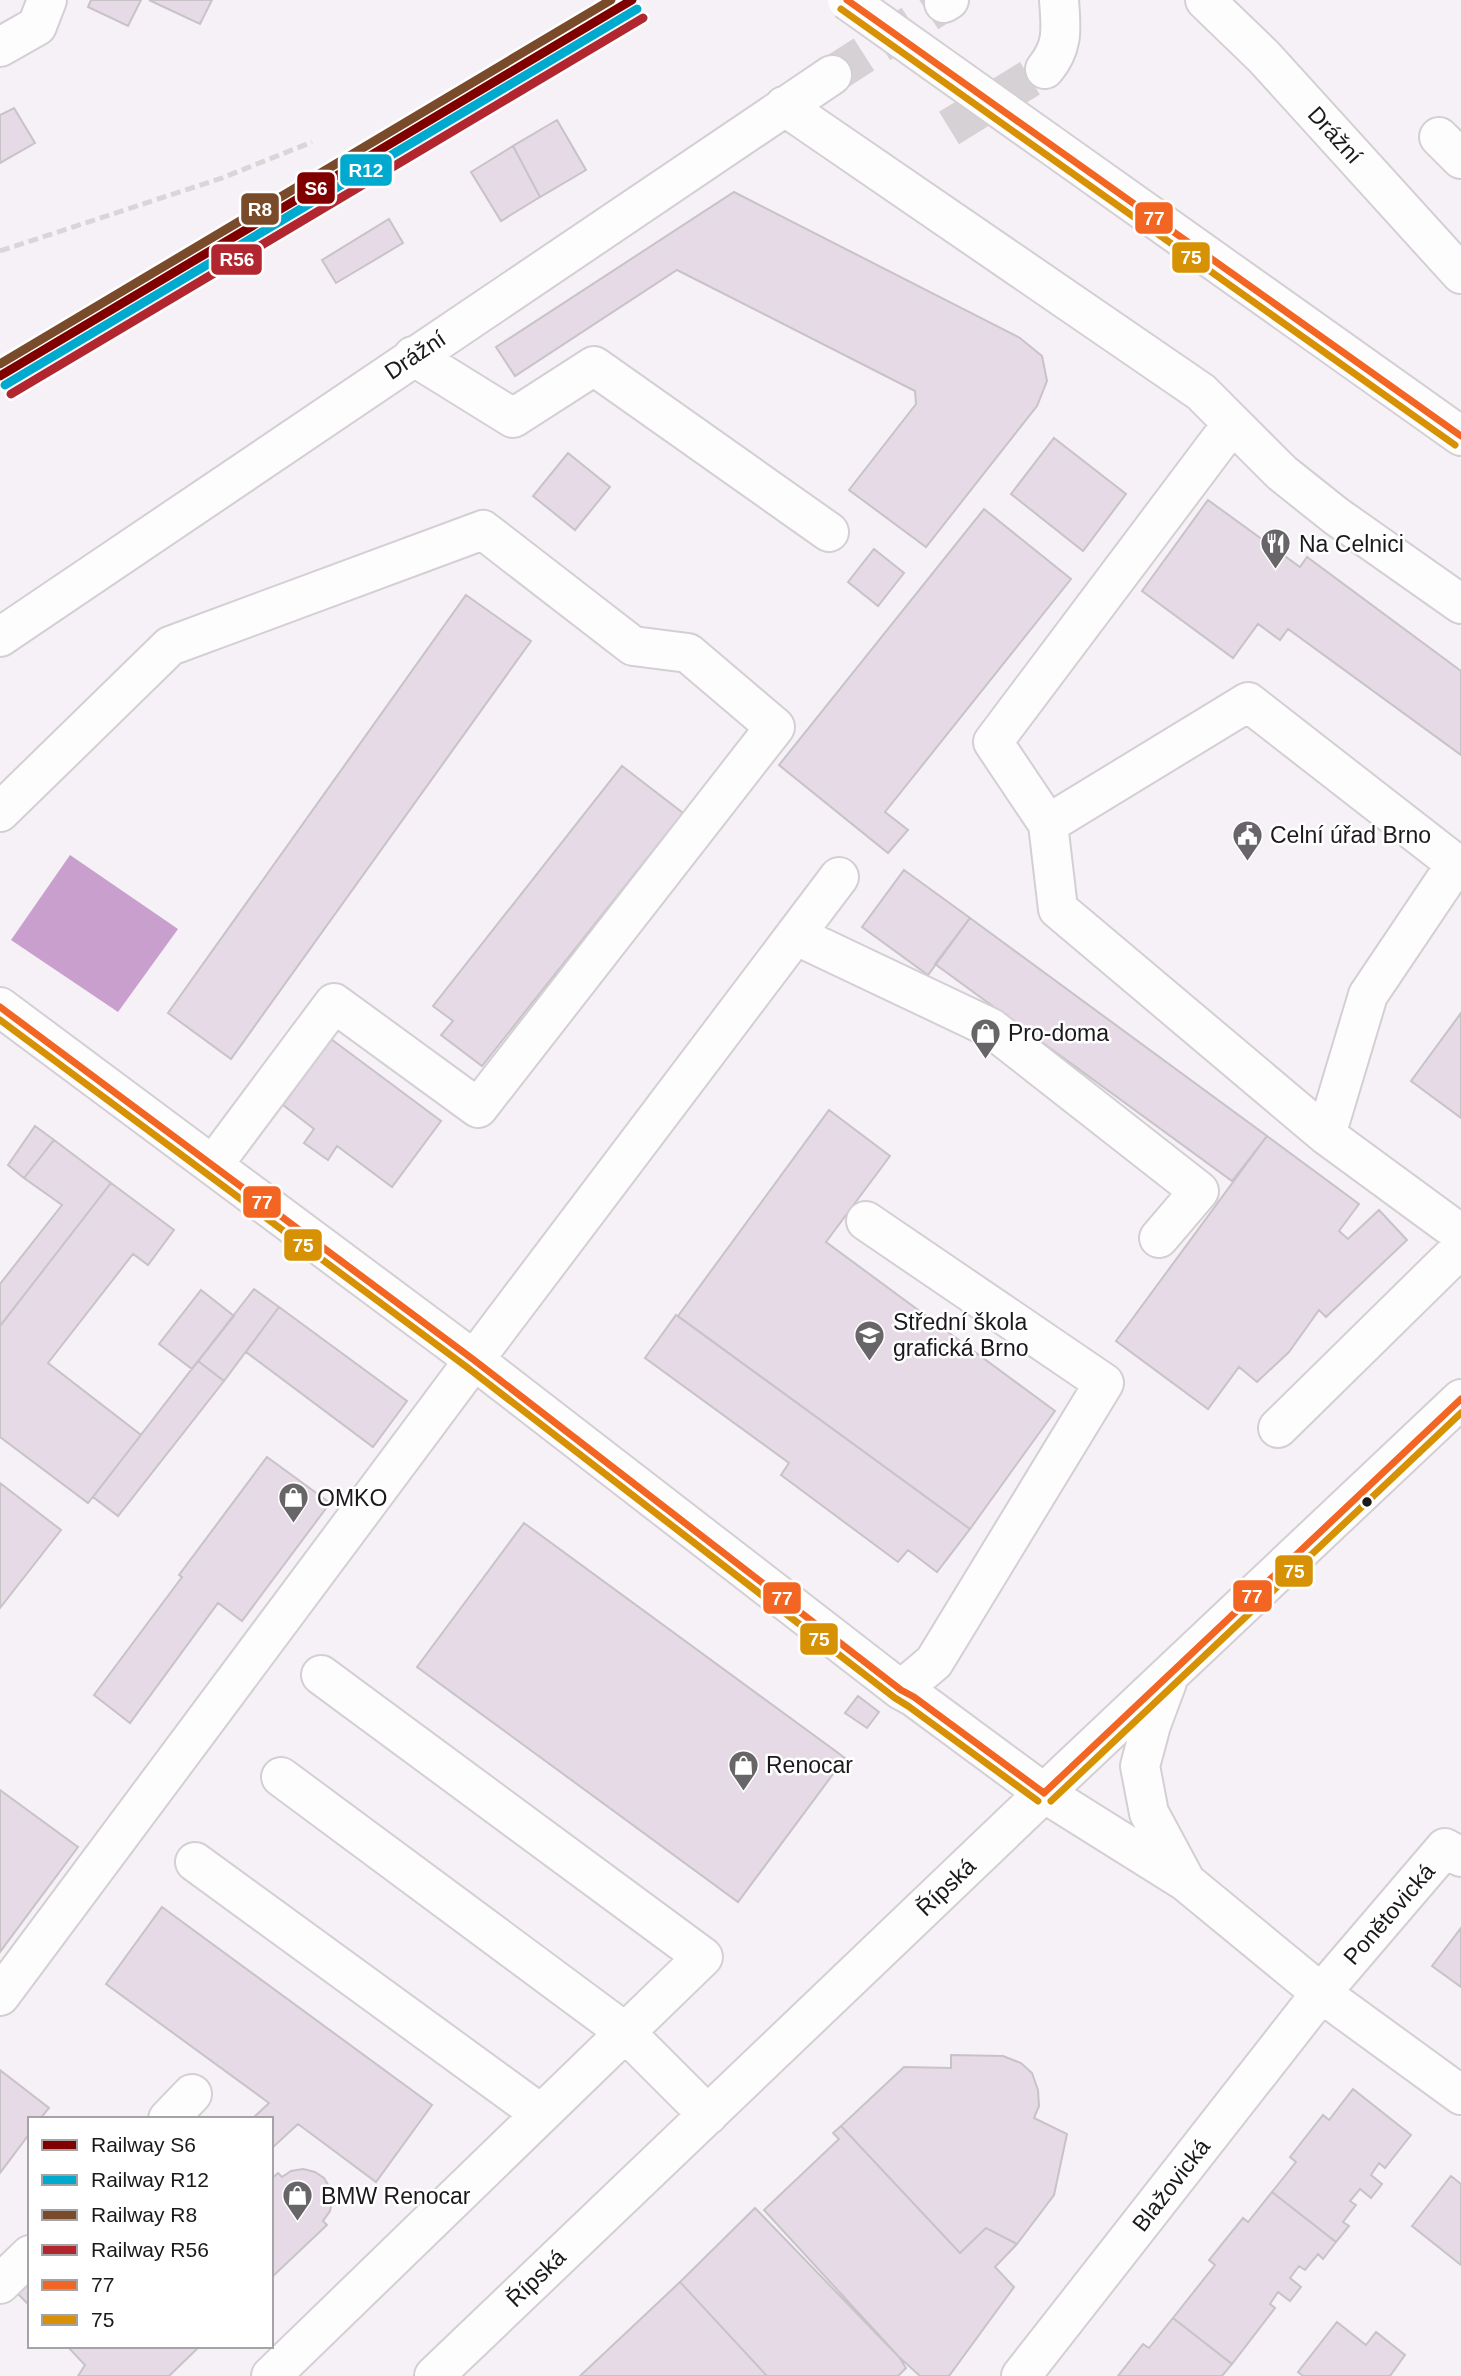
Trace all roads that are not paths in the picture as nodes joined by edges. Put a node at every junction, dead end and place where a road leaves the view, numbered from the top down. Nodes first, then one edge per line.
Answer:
1 (47, 0) edge
2 (847, 0) edge
3 (1205, 0) edge
4 (1055, 8) edge
5 (0, 47) edge
6 (1045, 69) tunnel mouth
7 (832, 75) tunnel mouth
8 (784, 106) junction
9 (1461, 274) edge
10 (413, 356) junction
11 (1232, 424) junction
12 (1461, 436) edge
13 (829, 532) dead end
14 (1461, 604) edge
15 (0, 637) edge
16 (0, 812) edge
17 (1048, 824) junction
18 (839, 877) dead end
19 (796, 935) junction
20 (0, 1007) edge
21 (1326, 1135) junction
22 (213, 1165) junction
23 (866, 1221) dead end
24 (1461, 1234) edge
25 (1159, 1238) dead end
26 (1461, 1248) edge
27 (474, 1360) junction
28 (1461, 1399) edge
29 (1278, 1428) dead end
30 (321, 1675) dead end
31 (1170, 1675) junction
32 (901, 1690) junction
33 (281, 1777) dead end
34 (1044, 1793) junction
35 (1461, 1857) edge
36 (195, 1862) dead end
37 (1186, 1882) junction
38 (1321, 1993) junction
39 (0, 1996) edge
40 (625, 2032) junction
41 (1461, 2095) edge
42 (541, 2114) junction
43 (708, 2115) junction
44 (28, 2257) edge
45 (0, 2284) edge
46 (271, 2376) edge
47 (434, 2376) edge
48 (1021, 2376) edge

1 - 5 street
2 - 12 street, bridge
3 - 9 street, Drážní
4 - 6 street
7 - 8 street, Drážní
8 - 10 street, Drážní
8 - 11 street
10 - 13 street
10 - 15 street, Drážní
11 - 14 street
11 - 17 street
16 - 22 street
17 - 21 street
17 - 21 street
18 - 19 street
19 - 25 street
19 - 27 street
20 - 22 street
21 - 24 street
22 - 27 street
23 - 32 street
26 - 29 street
27 - 32 street
27 - 39 street
28 - 31 street, Řípská
30 - 40 street
31 - 34 street, Řípská
31 - 37 street
32 - 34 street
33 - 40 street
34 - 37 street
34 - 43 street, Řípská
35 - 38 street, Ponětovická
36 - 42 street
37 - 38 street
38 - 41 street
38 - 48 street, Blažovická
40 - 42 street
40 - 43 street
42 - 46 street
43 - 47 street, Řípská
44 - 45 street

